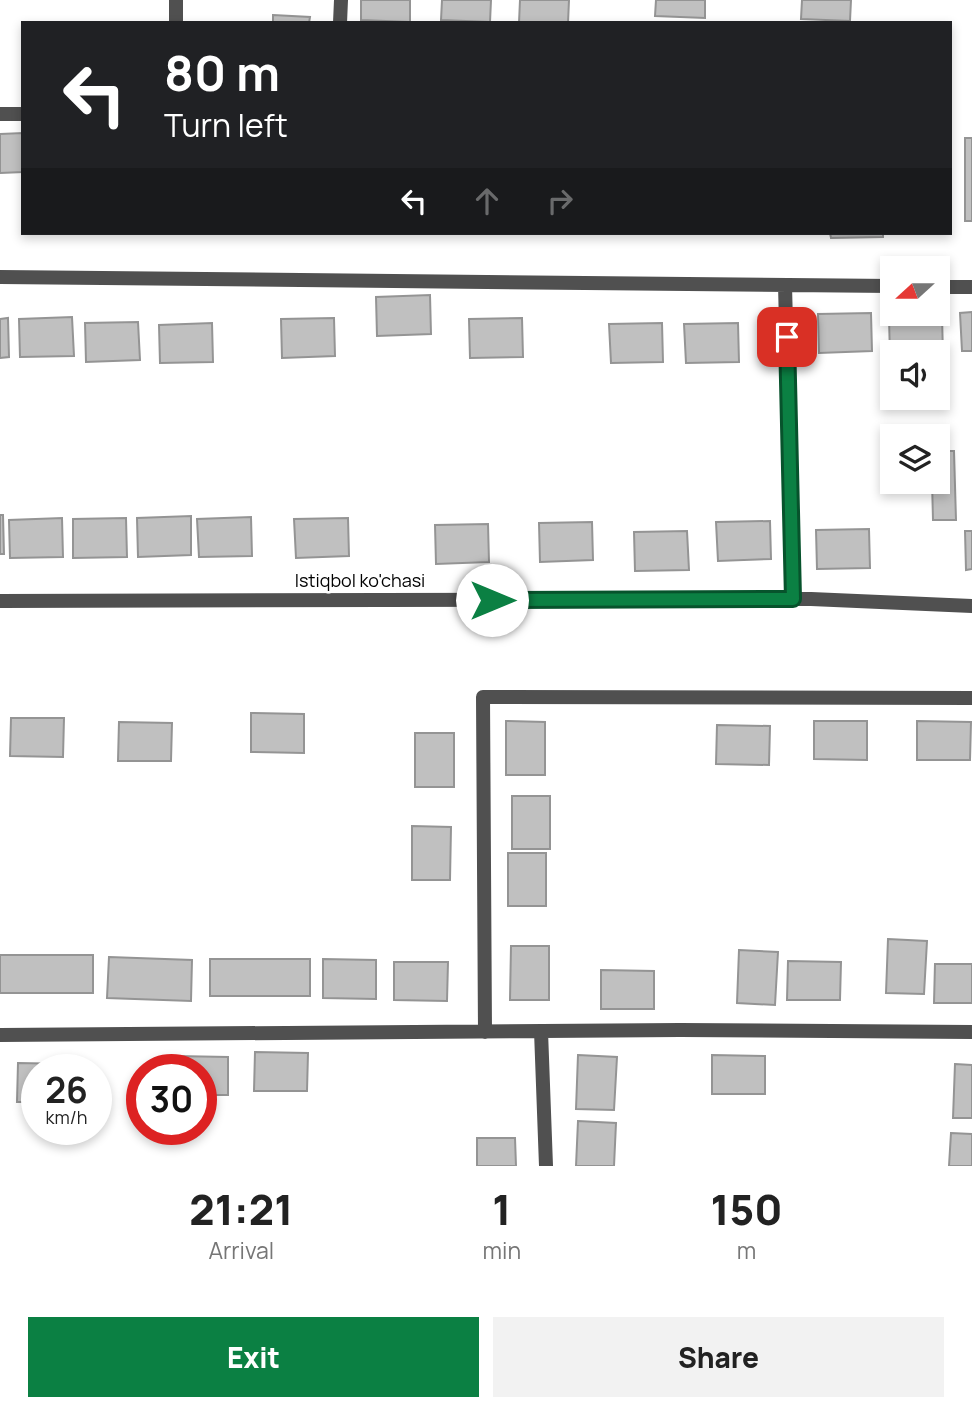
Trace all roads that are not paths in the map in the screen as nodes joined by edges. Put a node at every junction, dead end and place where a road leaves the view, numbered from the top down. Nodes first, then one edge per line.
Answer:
1 (176, 0) edge
2 (341, 0) edge
3 (176, 21) edge
4 (340, 21) edge
5 (0, 114) edge
6 (21, 114) edge
7 (0, 277) edge
8 (785, 285) junction
9 (880, 286) edge
10 (950, 287) edge
11 (972, 287) edge
12 (793, 599) junction
13 (0, 601) edge
14 (972, 606) edge
15 (972, 698) edge
16 (541, 1031) junction
17 (485, 1032) junction
18 (972, 1032) edge
19 (0, 1035) edge
20 (546, 1166) edge

1 - 3 street
2 - 4 street
5 - 6 street
7 - 8 street
8 - 9 street
8 - 12 street
10 - 11 street
12 - 13 street, Istiqbol ko'chasi
12 - 14 street, Istiqbol ko'chasi
15 - 17 street
16 - 17 street
16 - 18 street
16 - 20 street
17 - 19 street

